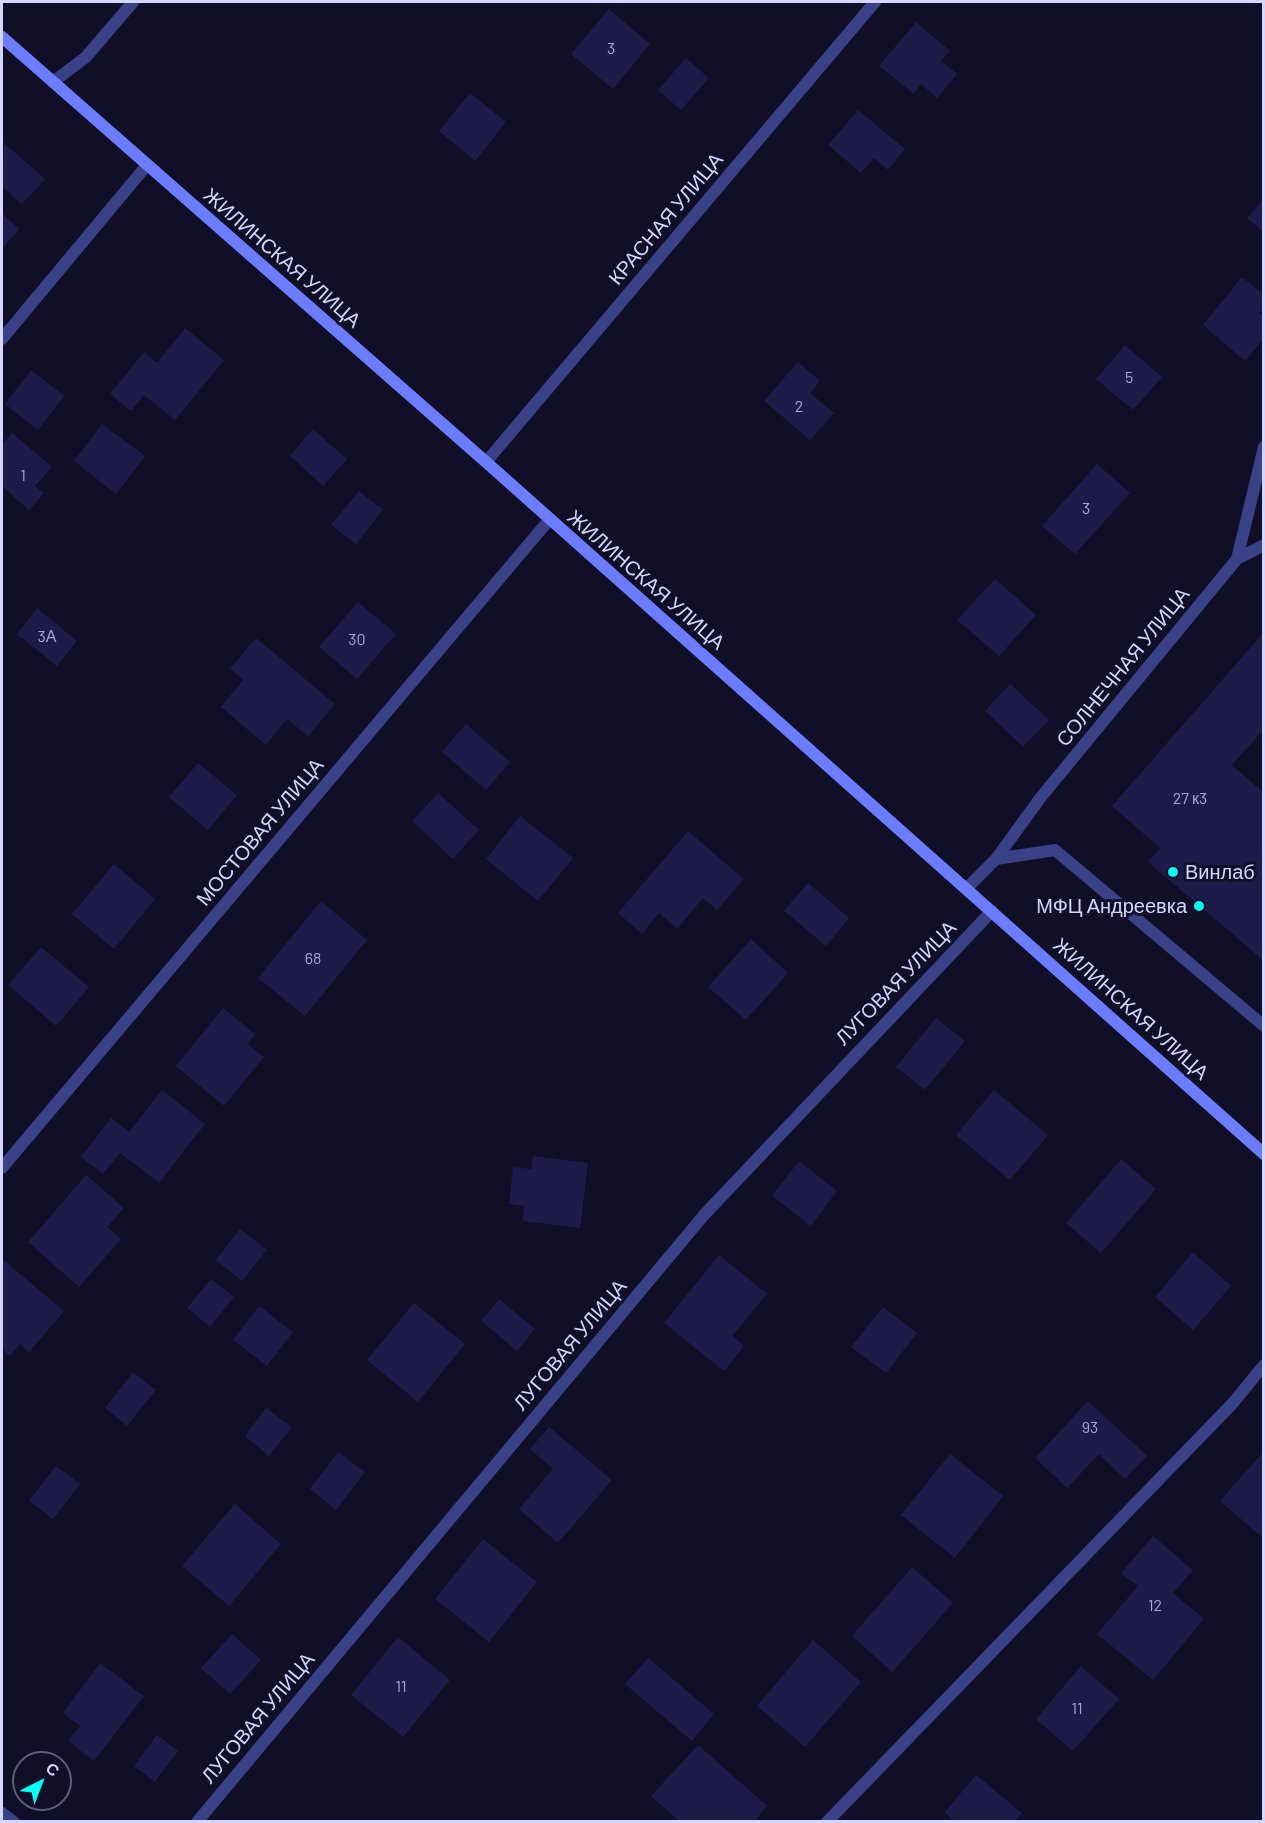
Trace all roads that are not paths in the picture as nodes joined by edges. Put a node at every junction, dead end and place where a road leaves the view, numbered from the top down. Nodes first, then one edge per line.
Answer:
1 (133, 2) edge
2 (875, 2) edge
3 (2, 37) edge
4 (53, 82) junction
5 (147, 165) junction
6 (2, 339) edge
7 (1263, 447) edge
8 (486, 462) junction
9 (549, 520) junction
10 (1263, 545) edge
11 (1237, 559) junction
12 (996, 859) junction
13 (967, 888) junction
14 (992, 911) junction
15 (1263, 1026) edge
16 (1263, 1154) edge
17 (2, 1168) edge
18 (1263, 1365) edge
19 (2, 1813) edge
20 (14, 1821) edge
21 (197, 1821) edge
22 (827, 1821) edge

1 - 4 street
2 - 8 street, КРАСНАЯ УЛИЦА
3 - 4 main road, ЖИЛИНСКАЯ УЛИЦА
4 - 5 main road, ЖИЛИНСКАЯ УЛИЦА
5 - 6 street
5 - 8 main road, ЖИЛИНСКАЯ УЛИЦА
7 - 11 street, СОЛНЕЧНАЯ УЛИЦА
8 - 9 main road, ЖИЛИНСКАЯ УЛИЦА
9 - 13 main road, ЖИЛИНСКАЯ УЛИЦА
9 - 17 street, МОСТОВАЯ УЛИЦА
10 - 11 street
11 - 12 street, СОЛНЕЧНАЯ УЛИЦА
12 - 13 street, СОЛНЕЧНАЯ УЛИЦА
12 - 15 street
13 - 14 main road, ЖИЛИНСКАЯ УЛИЦА
14 - 16 main road, ЖИЛИНСКАЯ УЛИЦА
14 - 21 street, ЛУГОВАЯ УЛИЦА
18 - 22 street
19 - 20 street

